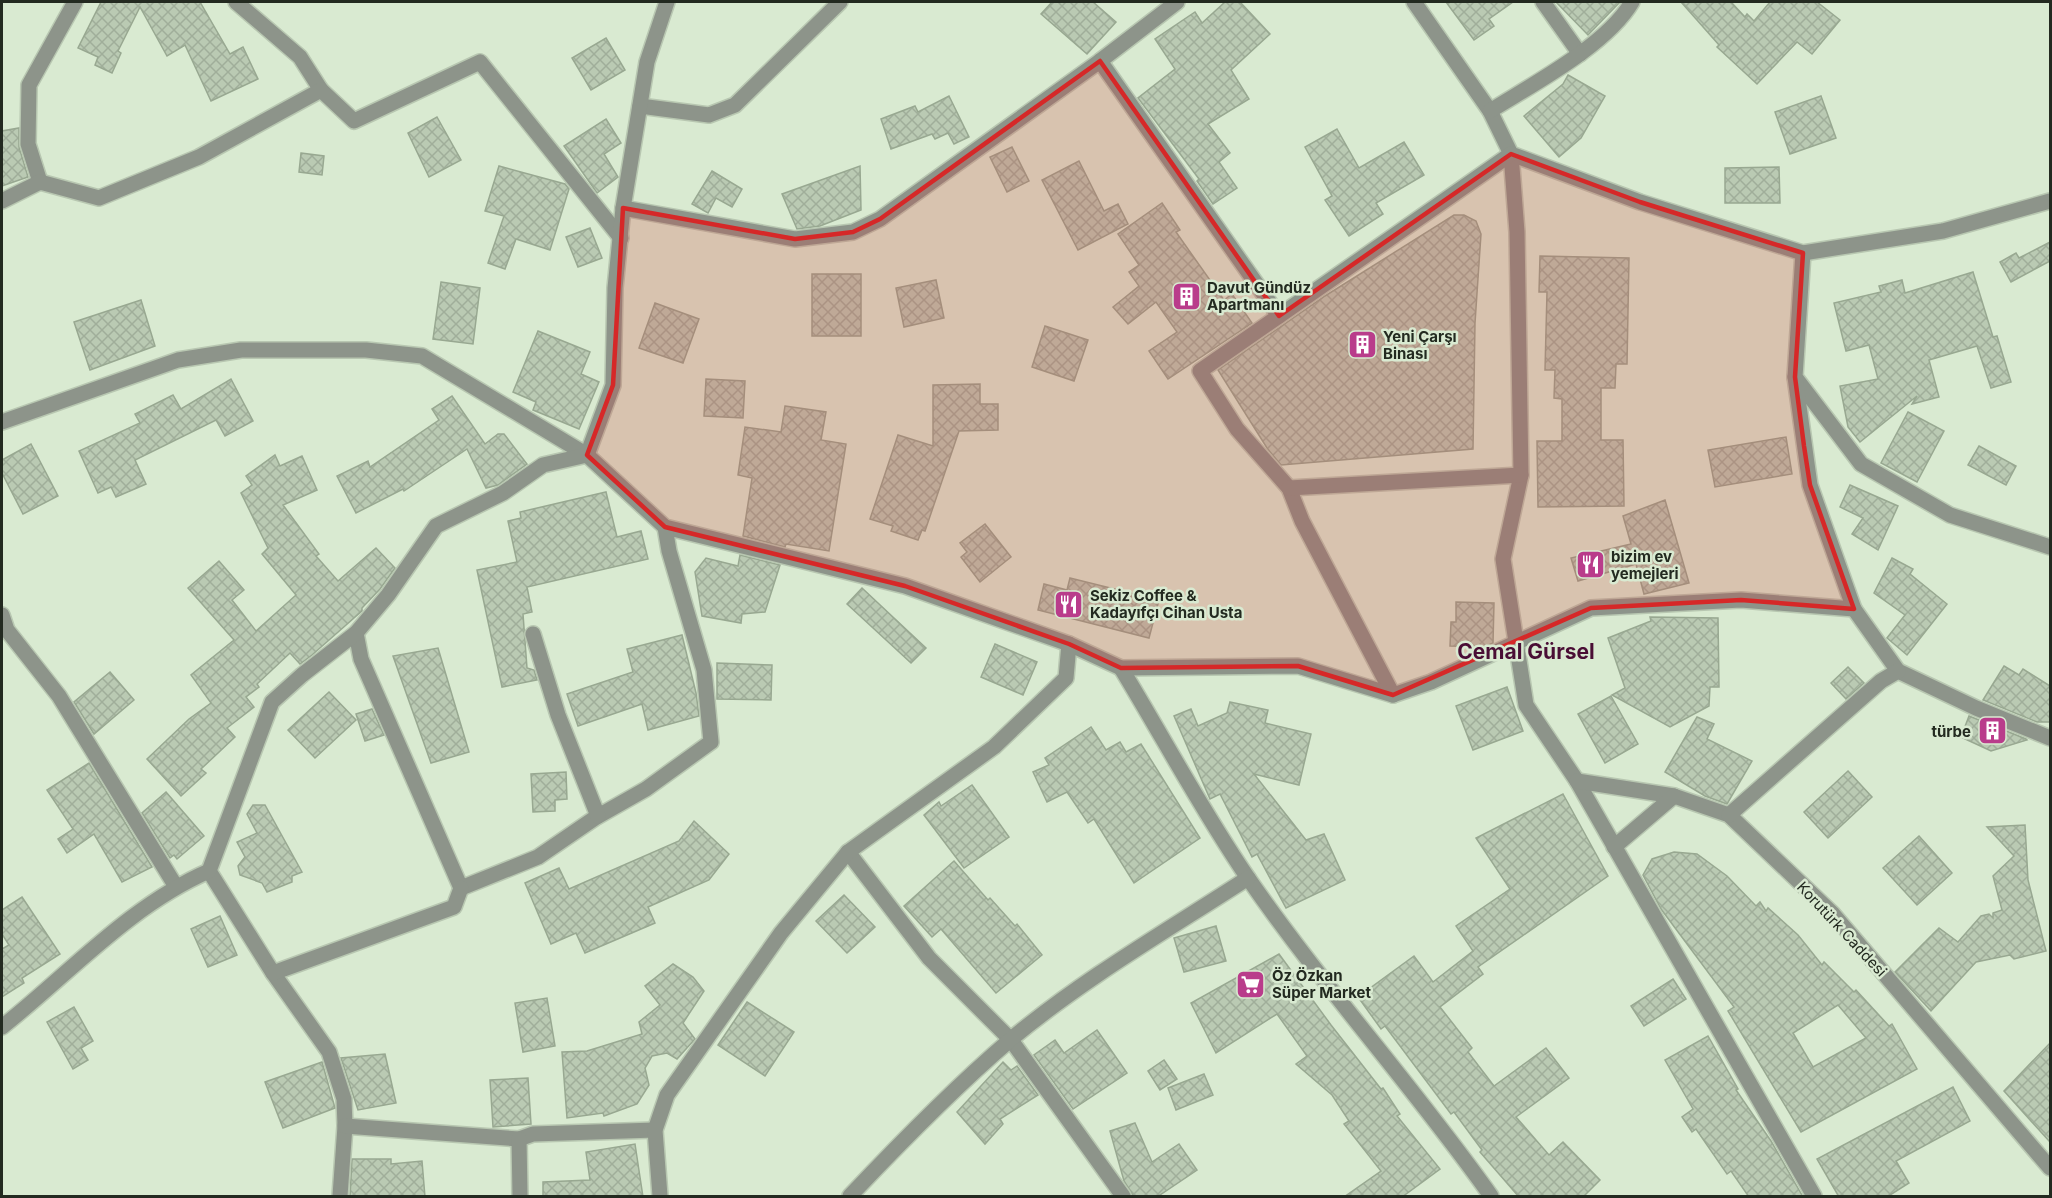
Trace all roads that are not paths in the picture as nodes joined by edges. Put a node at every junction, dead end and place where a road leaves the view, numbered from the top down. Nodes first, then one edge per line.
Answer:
1 (75, 2) edge
2 (236, 2) edge
3 (667, 2) edge
4 (840, 2) edge
5 (1177, 2) edge
6 (1414, 2) edge
7 (1543, 2) edge
8 (1632, 2) edge
9 (1580, 54) junction
10 (1100, 61) junction
11 (321, 90) junction
12 (640, 106) junction
13 (1490, 111) junction
14 (1511, 154) junction
15 (40, 182) junction
16 (2, 201) edge
17 (2050, 201) edge
18 (623, 208) junction
19 (621, 238) junction
20 (1803, 253) junction
21 (1279, 316) junction
22 (1795, 377) junction
23 (2, 423) edge
24 (587, 455) junction
25 (1521, 475) junction
26 (1289, 488) junction
27 (665, 527) junction
28 (2050, 547) edge
29 (1854, 609) junction
30 (2, 615) edge
31 (356, 633) junction
32 (533, 634) dead end
33 (1515, 643) junction
34 (1069, 644) junction
35 (1121, 668) junction
36 (1898, 670) junction
37 (1393, 695) junction
38 (2050, 738) edge
39 (1577, 781) junction
40 (1674, 796) junction
41 (1729, 815) junction
42 (598, 816) junction
43 (1614, 847) junction
44 (848, 852) junction
45 (208, 871) junction
46 (1248, 878) junction
47 (175, 885) junction
48 (461, 888) junction
49 (273, 973) junction
50 (2, 1027) edge
51 (1011, 1040) junction
52 (345, 1126) junction
53 (655, 1130) junction
54 (519, 1139) junction
55 (2049, 1161) edge
56 (340, 1197) edge
57 (520, 1197) edge
58 (660, 1197) edge
59 (850, 1197) edge
60 (1123, 1197) edge
61 (1491, 1197) edge
62 (1814, 1197) edge

1 - 15 street
2 - 11 street
3 - 12 street
4 - 12 street
5 - 10 street
6 - 13 street
7 - 9 street
8 - 9 street
9 - 13 street
10 - 18 street
10 - 21 street
11 - 15 street
11 - 19 street
12 - 18 street
13 - 14 street
14 - 20 street
14 - 21 street
14 - 25 street
15 - 16 street
17 - 20 street
18 - 19 street
19 - 24 street
20 - 22 street
21 - 26 street
22 - 28 street
22 - 29 street
23 - 24 street
24 - 27 street
24 - 31 street
25 - 26 street
25 - 33 street
26 - 37 street
27 - 34 street
27 - 42 street
29 - 33 street
29 - 36 street
30 - 47 street
31 - 45 street
31 - 48 street
32 - 42 street
33 - 37 street
33 - 39 street
34 - 35 street
34 - 44 street
35 - 37 street
35 - 46 street
36 - 38 street
36 - 41 street
39 - 40 street, Korutürk Caddesi
39 - 43 street
40 - 41 street, Korutürk Caddesi
40 - 43 street
41 - 55 street, Korutürk Caddesi
42 - 48 street
43 - 62 street
44 - 51 street
44 - 53 street
45 - 47 street
45 - 49 street
46 - 51 street
46 - 61 street
47 - 50 street
48 - 49 street
49 - 52 street
51 - 59 street
51 - 60 street
52 - 54 street
52 - 56 street
53 - 54 street
53 - 58 street
54 - 57 street

